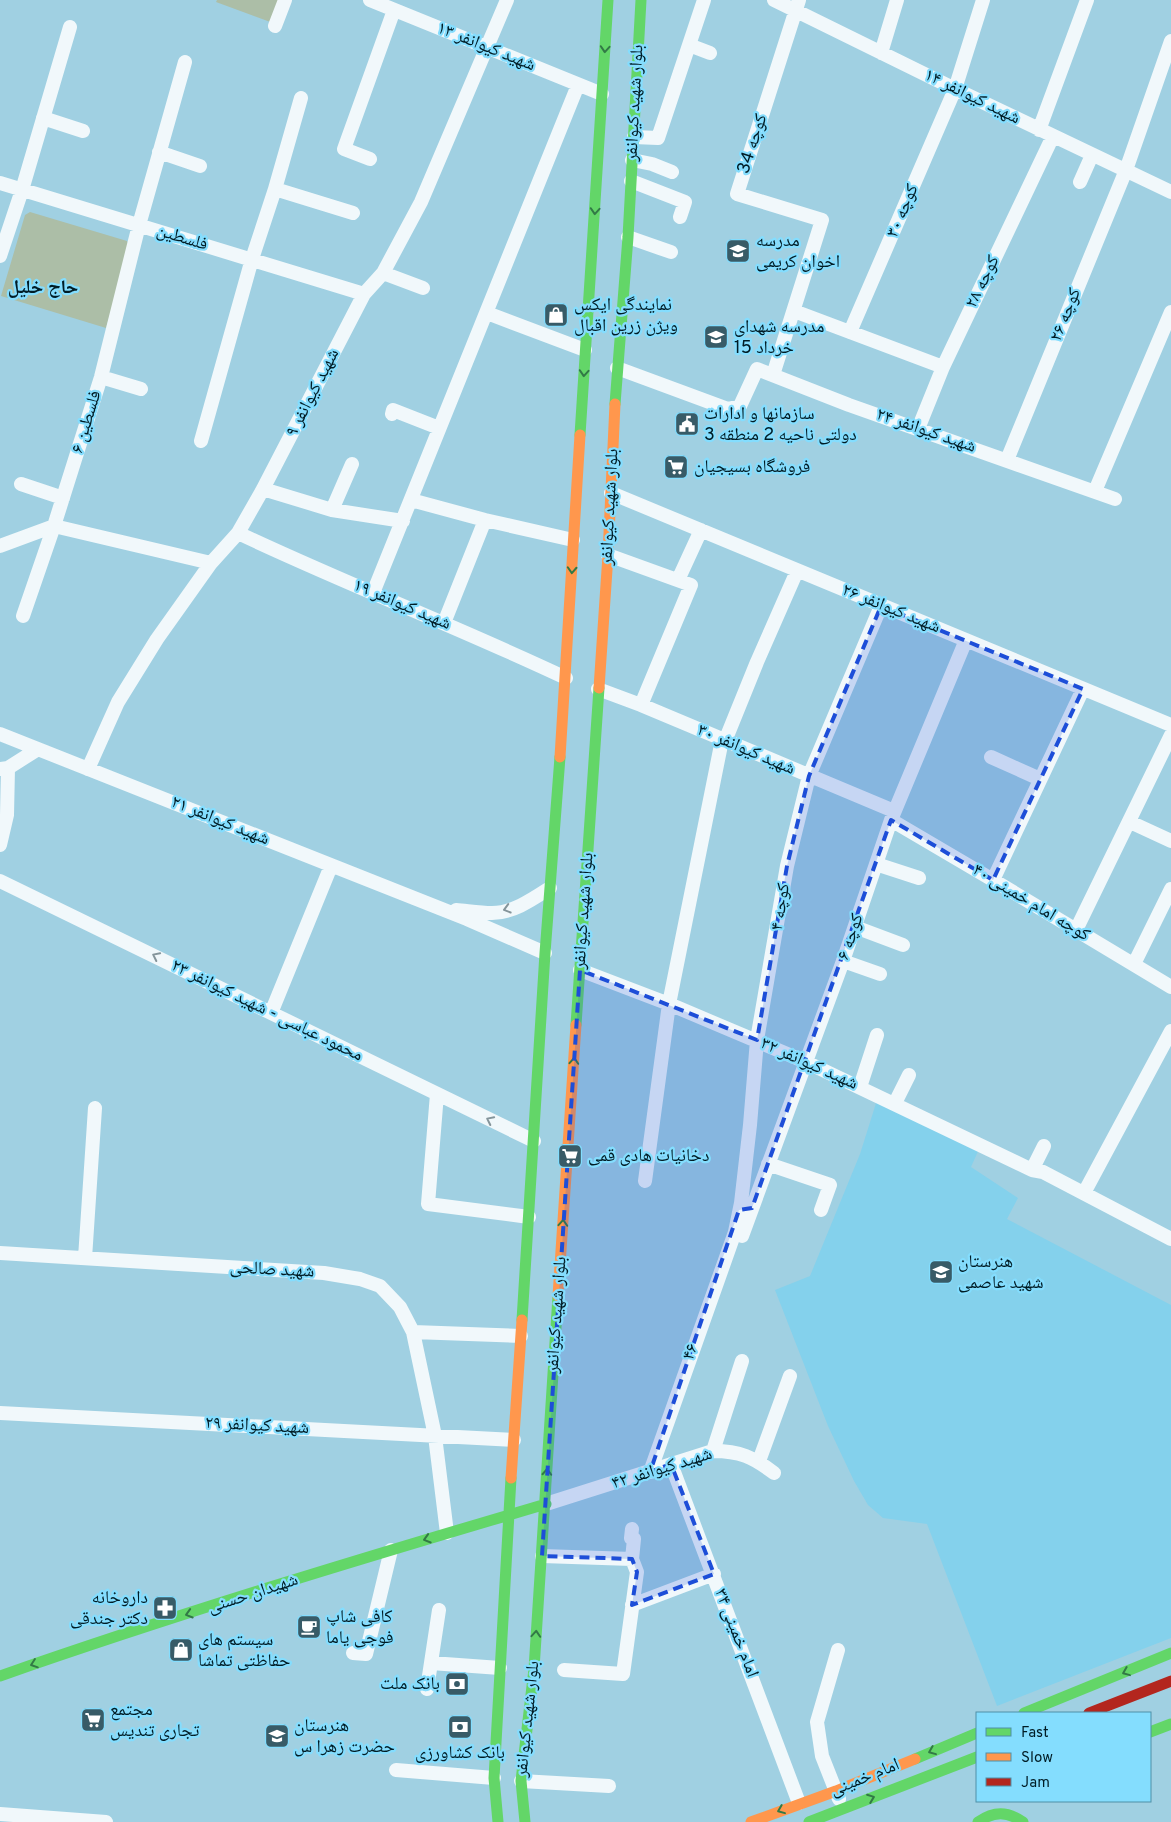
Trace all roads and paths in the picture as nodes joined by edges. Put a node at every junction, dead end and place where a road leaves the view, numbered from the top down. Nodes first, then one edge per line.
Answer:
1 (285, 0) edge
2 (507, 0) edge
3 (608, 0) edge
4 (641, 0) edge
5 (704, 0) edge
6 (774, 0) edge
7 (897, 0) edge
8 (983, 0) edge
9 (1087, 0) edge
10 (372, 1) edge
11 (798, 5) edge
12 (394, 10) junction
13 (70, 26) dead end
14 (274, 26) dead end
15 (1171, 41) edge
16 (689, 45) junction
17 (487, 48) junction
18 (710, 53) dead end
19 (881, 53) junction
20 (185, 62) dead end
21 (578, 85) junction
22 (955, 89) junction
23 (602, 94) junction
24 (301, 98) dead end
25 (43, 118) junction
26 (1039, 130) junction
27 (83, 131) dead end
28 (1053, 136) junction
29 (634, 137) junction
30 (159, 152) junction
31 (1092, 155) junction
32 (370, 159) dead end
33 (632, 160) junction
34 (200, 166) dead end
35 (1126, 170) junction
36 (672, 172) dead end
37 (631, 181) junction
38 (1080, 182) dead end
39 (0, 183) edge
40 (275, 189) junction
41 (22, 190) junction
42 (1171, 192) edge
43 (353, 213) dead end
44 (680, 217) dead end
45 (139, 225) junction
46 (628, 237) junction
47 (670, 252) dead end
48 (0, 256) edge
49 (252, 260) junction
50 (383, 273) junction
51 (423, 288) dead end
52 (364, 294) junction
53 (794, 311) junction
54 (1171, 312) edge
55 (487, 313) junction
56 (850, 332) junction
57 (585, 350) junction
58 (943, 367) junction
59 (617, 368) junction
60 (773, 375) junction
61 (101, 377) junction
62 (141, 389) dead end
63 (392, 414) dead end
64 (439, 428) junction
65 (918, 429) junction
66 (201, 441) dead end
67 (1007, 460) junction
68 (352, 464) dead end
69 (21, 484) dead end
70 (263, 489) junction
71 (1095, 492) junction
72 (610, 493) junction
73 (63, 498) junction
74 (1116, 499) dead end
75 (411, 500) junction
76 (332, 510) junction
77 (403, 520) junction
78 (485, 520) junction
79 (54, 526) junction
80 (701, 530) junction
81 (238, 533) junction
82 (573, 540) junction
83 (0, 546) edge
84 (608, 555) junction
85 (211, 563) junction
86 (797, 571) junction
87 (678, 580) junction
88 (373, 593) junction
89 (882, 606) junction
90 (23, 616) dead end
91 (444, 623) junction
92 (966, 640) junction
93 (566, 678) junction
94 (1083, 688) junction
95 (598, 689) junction
96 (641, 705) junction
97 (1171, 725) edge
98 (0, 734) edge
99 (1171, 735) edge
100 (723, 740) junction
101 (38, 749) junction
102 (991, 757) dead end
103 (4, 768) edge
104 (88, 769) junction
105 (810, 776) junction
106 (1040, 779) junction
107 (893, 816) junction
108 (1130, 822) junction
109 (1171, 841) edge
110 (0, 845) edge
111 (876, 864) junction
112 (331, 866) junction
113 (919, 878) dead end
114 (993, 880) junction
115 (0, 881) edge
116 (550, 888) junction
117 (1171, 889) edge
118 (440, 909) junction
119 (855, 927) junction
120 (1076, 930) junction
121 (902, 945) dead end
122 (545, 953) junction
123 (843, 961) junction
124 (1134, 964) junction
125 (580, 970) junction
126 (880, 974) dead end
127 (1171, 987) edge
128 (669, 1004) junction
129 (271, 1013) junction
130 (1171, 1031) edge
131 (877, 1035) dead end
132 (757, 1040) junction
133 (806, 1062) junction
134 (909, 1075) dead end
135 (860, 1087) junction
136 (437, 1094) junction
137 (895, 1103) junction
138 (95, 1108) dead end
139 (534, 1141) junction
140 (1044, 1146) dead end
141 (768, 1164) junction
142 (1032, 1170) junction
143 (645, 1182) dead end
144 (1084, 1193) junction
145 (746, 1206) junction
146 (821, 1210) dead end
147 (529, 1217) junction
148 (1171, 1239) edge
149 (0, 1253) edge
150 (85, 1258) junction
151 (413, 1332) junction
152 (521, 1336) junction
153 (742, 1361) dead end
154 (790, 1376) dead end
155 (0, 1412) edge
156 (435, 1436) junction
157 (514, 1440) junction
158 (714, 1451) junction
159 (759, 1461) junction
160 (671, 1464) junction
161 (650, 1472) junction
162 (774, 1473) dead end
163 (546, 1504) junction
164 (508, 1516) junction
165 (632, 1529) dead end
166 (447, 1532) junction
167 (392, 1550) junction
168 (542, 1556) junction
169 (632, 1559) junction
170 (714, 1574) junction
171 (632, 1605) junction
172 (439, 1610) dead end
173 (838, 1650) dead end
174 (353, 1653) dead end
175 (1171, 1653) edge
176 (431, 1663) junction
177 (500, 1668) junction
178 (564, 1670) dead end
179 (0, 1676) edge
180 (1171, 1681) edge
181 (427, 1689) dead end
182 (1026, 1712) edge
183 (1092, 1712) edge
184 (1171, 1724) edge
185 (1151, 1732) edge
186 (976, 1733) edge
187 (976, 1757) edge
188 (396, 1770) dead end
189 (494, 1778) junction
190 (521, 1781) junction
191 (609, 1786) dead end
192 (836, 1790) junction
193 (800, 1803) junction
194 (844, 1809) junction
195 (0, 1814) edge
196 (813, 1820) edge
197 (106, 1822) edge
198 (498, 1822) edge
199 (526, 1822) edge
200 (751, 1822) edge
201 (831, 1822) edge
202 (978, 1822) edge
203 (1023, 1822) edge

1 - 14 street
2 - 17 street, شهید کیوانفر ۹
3 -> 23 main road, بلوار شهید کیوانفر
4 - 29 main road, بلوار شهید کیوانفر
5 - 16 street
6 - 11 street, شهید کیوانفر ۱۴
7 - 19 street
8 - 22 street, کوچه ۳۰
9 - 26 street
10 - 12 street, شهید کیوانفر ۱۳
11 - 19 street, شهید کیوانفر ۱۴
11 - 53 street, کوچه 34
12 - 17 street, شهید کیوانفر ۱۳
12 - 32 street
13 - 25 street
15 - 35 street, کوچه ۲۶
16 - 18 street
16 - 29 street
17 - 21 street, شهید کیوانفر ۱۳
17 - 50 street, شهید کیوانفر ۹
19 - 22 street, شهید کیوانفر ۱۴
20 - 30 street, فلسطین ۶
21 - 23 street, شهید کیوانفر ۱۳
21 - 55 street
22 - 26 street, شهید کیوانفر ۱۴
22 - 56 street, کوچه ۳۰
23 -> 57 main road, بلوار شهید کیوانفر
24 - 40 street
25 - 27 street
25 - 41 street
26 - 28 street, شهید کیوانفر ۱۴
28 - 31 street, شهید کیوانفر ۱۴
28 - 58 street, کوچه ۲۸
29 - 33 main road, بلوار شهید کیوانفر
30 - 34 street
30 - 45 street, فلسطین ۶
31 - 35 street, شهید کیوانفر ۱۴
31 - 38 street
33 - 36 street
33 - 37 main road, بلوار شهید کیوانفر
35 - 42 street, شهید کیوانفر ۱۴
35 - 67 street, کوچه ۲۶
37 - 44 street
37 - 46 main road, بلوار شهید کیوانفر
39 - 41 street, فلسطین
40 - 43 street
40 - 49 street
41 - 45 street, فلسطین
41 - 48 street
45 - 49 street, فلسطین
45 - 61 street, فلسطین ۶
46 - 47 street
46 - 59 main road, بلوار شهید کیوانفر
49 - 52 street, فلسطین
49 - 66 street
50 - 51 street
50 - 52 street, شهید کیوانفر ۹
52 - 70 street, شهید کیوانفر ۹
53 - 56 street
53 - 60 street
54 - 71 street
55 - 57 street
55 - 64 street
56 - 58 street
57 -> 82 main road, بلوار شهید کیوانفر
58 - 65 street, کوچه ۲۸
59 - 60 street, شهید کیوانفر ۲۴
59 - 72 main road, بلوار شهید کیوانفر
60 - 65 street, شهید کیوانفر ۲۴
61 - 62 street
61 - 73 street, فلسطین ۶
63 - 64 street
64 - 75 street
65 - 67 street, شهید کیوانفر ۲۴
67 - 71 street, شهید کیوانفر ۲۴
68 - 76 street
69 - 73 street
70 - 76 street
70 - 81 street, شهید کیوانفر ۹
71 - 74 street, شهید کیوانفر ۲۴
72 - 80 street, شهید کیوانفر ۲۶
72 - 84 main road, بلوار شهید کیوانفر
73 - 79 street, فلسطین ۶
75 - 77 street
75 - 78 street
76 - 77 street
77 - 88 street
78 - 82 street
78 - 91 street
79 - 83 street
79 - 85 street
79 - 90 street, فلسطین ۶
80 - 86 street, شهید کیوانفر ۲۶
80 - 87 street
81 - 85 street, شهید کیوانفر ۹
81 - 88 street, شهید کیوانفر ۱۹
82 -> 93 main road, بلوار شهید کیوانفر
84 - 87 street
84 - 95 main road, بلوار شهید کیوانفر
85 - 104 street, شهید کیوانفر ۹
86 - 89 street, شهید کیوانفر ۲۶
86 - 100 street
87 - 96 street
88 - 91 street, شهید کیوانفر ۱۹
89 - 92 street, شهید کیوانفر ۲۶
89 - 105 street
91 - 93 street, شهید کیوانفر ۱۹
92 - 94 street, شهید کیوانفر ۲۶
92 - 107 street, کوچه ۶
93 - 116 main road, بلوار شهید کیوانفر
94 - 97 street, شهید کیوانفر ۲۶
94 - 106 street
95 - 96 street, شهید کیوانفر ۳۰
95 - 125 main road, بلوار شهید کیوانفر
96 - 100 street, شهید کیوانفر ۳۰
98 - 101 street, شهید کیوانفر ۲۱
99 - 108 street
100 - 105 street, شهید کیوانفر ۳۰
100 - 128 street
101 - 103 street
101 - 104 street, شهید کیوانفر ۲۱
102 - 106 street
103 - 110 street
104 - 112 street, شهید کیوانفر ۲۱
105 - 107 street, شهید کیوانفر ۳۰
105 - 132 street, کوچه ۴
106 - 114 street
107 - 111 street, کوچه ۶
107 - 114 street, کوچه امام خمینی ۴۰
108 - 109 street
108 - 120 street
111 - 113 street
111 - 119 street, کوچه ۶
112 - 118 street, شهید کیوانفر ۲۱
112 - 129 street
114 - 120 street, کوچه امام خمینی ۴۰
129 -> 115 street, محمود عباسی - شهید کیوانفر ۲۳
116 -> 118 street
116 - 122 main road, بلوار شهید کیوانفر
117 - 124 street
118 - 122 street, شهید کیوانفر ۲۱
119 - 121 street
119 - 123 street, کوچه ۶
120 - 124 street, کوچه امام خمینی ۴۰
122 - 139 main road, بلوار شهید کیوانفر
123 - 126 street
123 - 133 street, کوچه ۶
124 - 127 street, کوچه امام خمینی ۴۰
125 - 128 street, شهید کیوانفر ۳۲
163 -> 125 main road, بلوار شهید کیوانفر
128 - 132 street, شهید کیوانفر ۳۲
128 - 143 street
129 - 136 street, محمود عباسی - شهید کیوانفر ۲۳
130 - 144 street
131 - 135 street
132 - 133 street, شهید کیوانفر ۳۲
132 - 145 street, کوچه ۴
133 - 135 street, شهید کیوانفر ۳۲
133 - 141 street, کوچه ۶
134 - 137 street
135 - 137 street, شهید کیوانفر ۳۲
139 -> 136 street, محمود عباسی - شهید کیوانفر ۲۳
136 - 147 street
137 - 142 street, شهید کیوانفر ۳۲
138 - 150 street
139 - 147 main road, بلوار شهید کیوانفر
140 - 142 street
141 - 145 street, کوچه ۶
141 - 146 street
142 - 144 street, شهید کیوانفر ۳۲
144 - 148 street, شهید کیوانفر ۳۲
145 - 161 street, ۴۶
147 - 152 main road, بلوار شهید کیوانفر
149 - 150 street, شهید صالحی
150 - 151 street, شهید صالحی
151 - 152 street
151 - 156 street, شهید صالحی
152 - 157 main road, بلوار شهید کیوانفر
153 - 158 street
154 - 159 street
155 - 156 street, شهید کیوانفر ۲۹
156 - 157 street, شهید کیوانفر ۲۹
156 - 166 street, شهید صالحی
157 - 164 main road, بلوار شهید کیوانفر
158 - 159 street, شهید کیوانفر ۴۲
158 - 160 street, شهید کیوانفر ۴۲
159 - 162 street, شهید کیوانفر ۴۲
160 - 161 street, شهید کیوانفر ۴۲
160 - 170 street, امام خمینی ۳۴
161 - 163 street, شهید کیوانفر ۴۲
163 - 164 main road, شهیدان حسنی
163 - 168 main road, بلوار شهید کیوانفر
164 - 166 main road, شهیدان حسنی
164 - 177 main road, بلوار شهید کیوانفر
165 - 169 street
166 -> 167 main road, شهیدان حسنی
167 - 174 street
167 -> 179 main road, شهیدان حسنی
168 - 169 street
190 -> 168 main road, بلوار شهید کیوانفر
169 - 171 street
170 - 171 street
170 - 193 street, امام خمینی ۳۴
171 - 178 street
172 - 176 street
173 - 192 street
175 -> 182 main road
176 - 177 street
176 - 181 street
177 - 189 main road, بلوار شهید کیوانفر
180 - 183 main road
184 - 185 main road
186 -> 192 main road, امام خمینی
194 -> 187 main road, امام خمینی
188 - 189 street
189 - 198 main road, بلوار شهید کیوانفر
190 - 191 street
190 - 199 main road, بلوار شهید کیوانفر
192 - 193 main road, امام خمینی
192 - 194 street
193 -> 200 main road, امام خمینی
194 - 196 main road, امام خمینی
195 - 197 street
196 - 201 main road
202 - 203 main road

